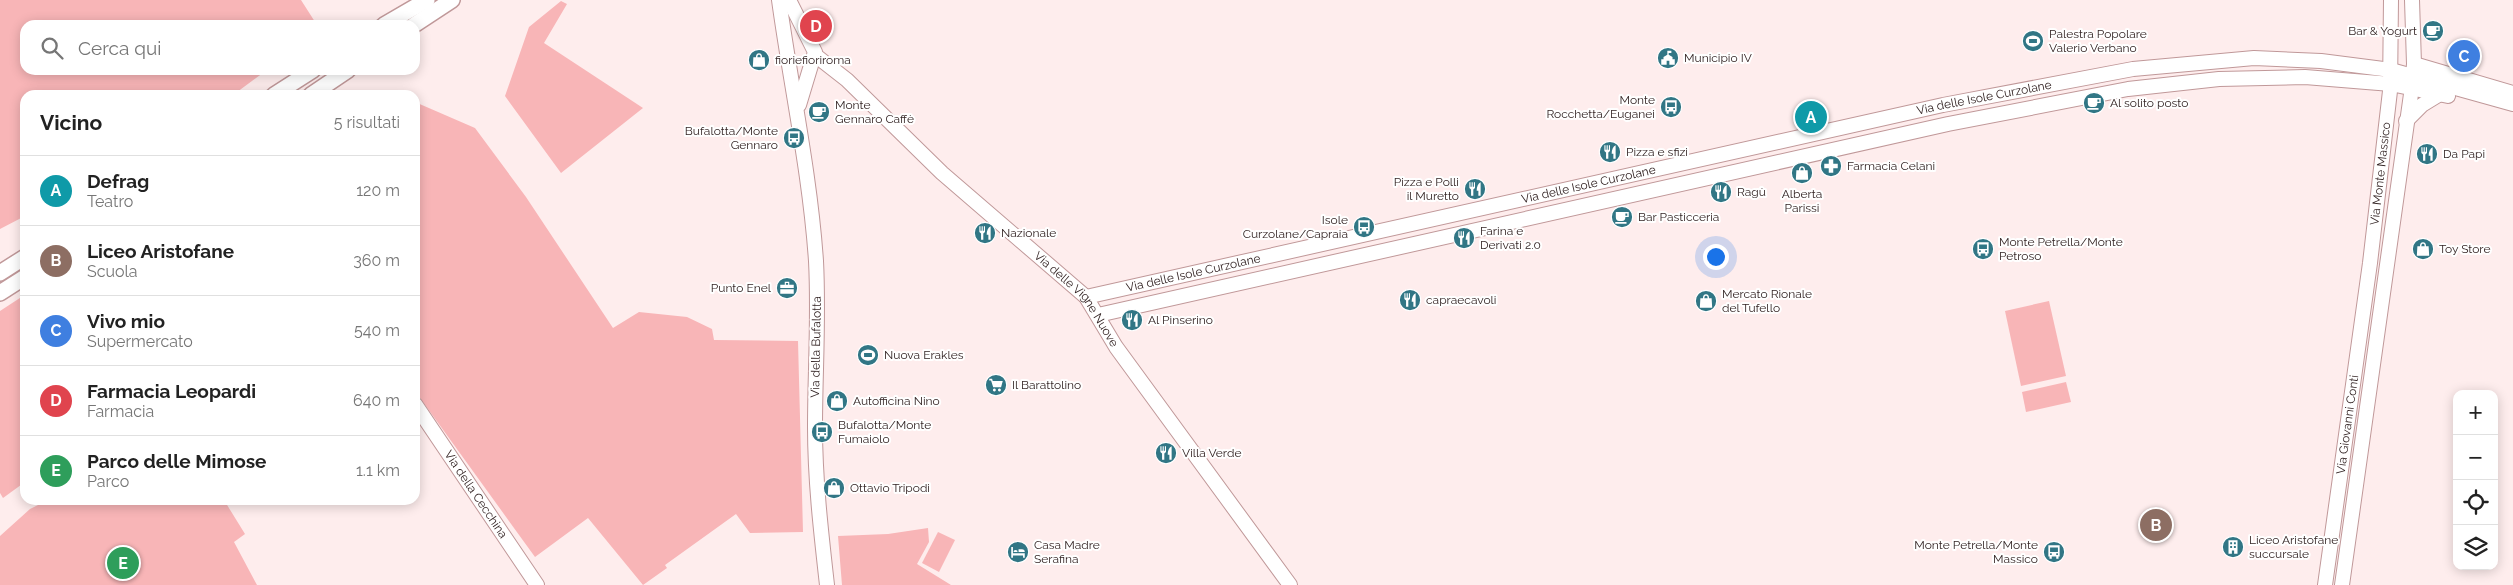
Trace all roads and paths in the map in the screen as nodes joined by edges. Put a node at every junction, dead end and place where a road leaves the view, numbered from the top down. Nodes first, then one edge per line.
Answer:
1 (427, 0) edge
2 (452, 0) edge
3 (461, 0) edge
4 (779, 0) edge
5 (789, 0) edge
6 (2391, 0) edge
7 (2412, 0) edge
8 (393, 20) edge
9 (420, 21) edge
10 (807, 38) junction
11 (787, 51) junction
12 (814, 58) junction
13 (2391, 70) junction
14 (306, 75) edge
15 (341, 75) edge
16 (2413, 76) junction
17 (2391, 84) junction
18 (283, 90) edge
19 (318, 90) edge
20 (2513, 93) edge
21 (2440, 94) junction
22 (2513, 104) edge
23 (798, 109) junction
24 (2513, 114) edge
25 (2406, 121) junction
26 (20, 260) edge
27 (2370, 263) joint
28 (2386, 266) joint
29 (0, 273) edge
30 (20, 280) edge
31 (0, 293) edge
32 (1086, 297) junction
33 (1098, 315) junction
34 (420, 411) edge
35 (537, 585) edge
36 (827, 585) edge
37 (1290, 585) edge
38 (2325, 585) edge
39 (2342, 585) edge

1 - 8 main road
2 - 9 main road
3 - 9 main road
4 - 11 street, Via della Bufalotta
5 - 10 street
6 - 13 street, Via Monte Massico
7 - 16 street, Via Monte Massico
10 - 11 street
10 - 12 street
11 - 12 street
11 - 23 street, Via della Bufalotta
12 - 23 street
12 - 32 street, Via delle Vigne Nuove
13 - 16 street, Via delle Isole Curzolane
13 - 17 street, Via Monte Massico
13 - 32 street, Via delle Isole Curzolane
14 - 18 main road
15 - 19 main road
16 - 17 street, Via delle Isole Curzolane
16 - 20 street
16 - 21 street
16 - 22 street
16 - 25 street, Via Monte Massico
17 - 27 street, Via Monte Massico
17 - 33 street, Via delle Isole Curzolane
21 - 24 street
21 - 25 street
23 - 36 street, Via della Bufalotta
25 - 28 street, Via Monte Massico
26 - 29 main road
27 - 38 street, Via Giovanni Conti
28 - 39 street, Via Giovanni Conti
30 - 31 main road
32 - 33 street, Via delle Vigne Nuove
33 - 37 street, Via delle Vigne Nuove
34 - 35 street, Via della Cecchina

